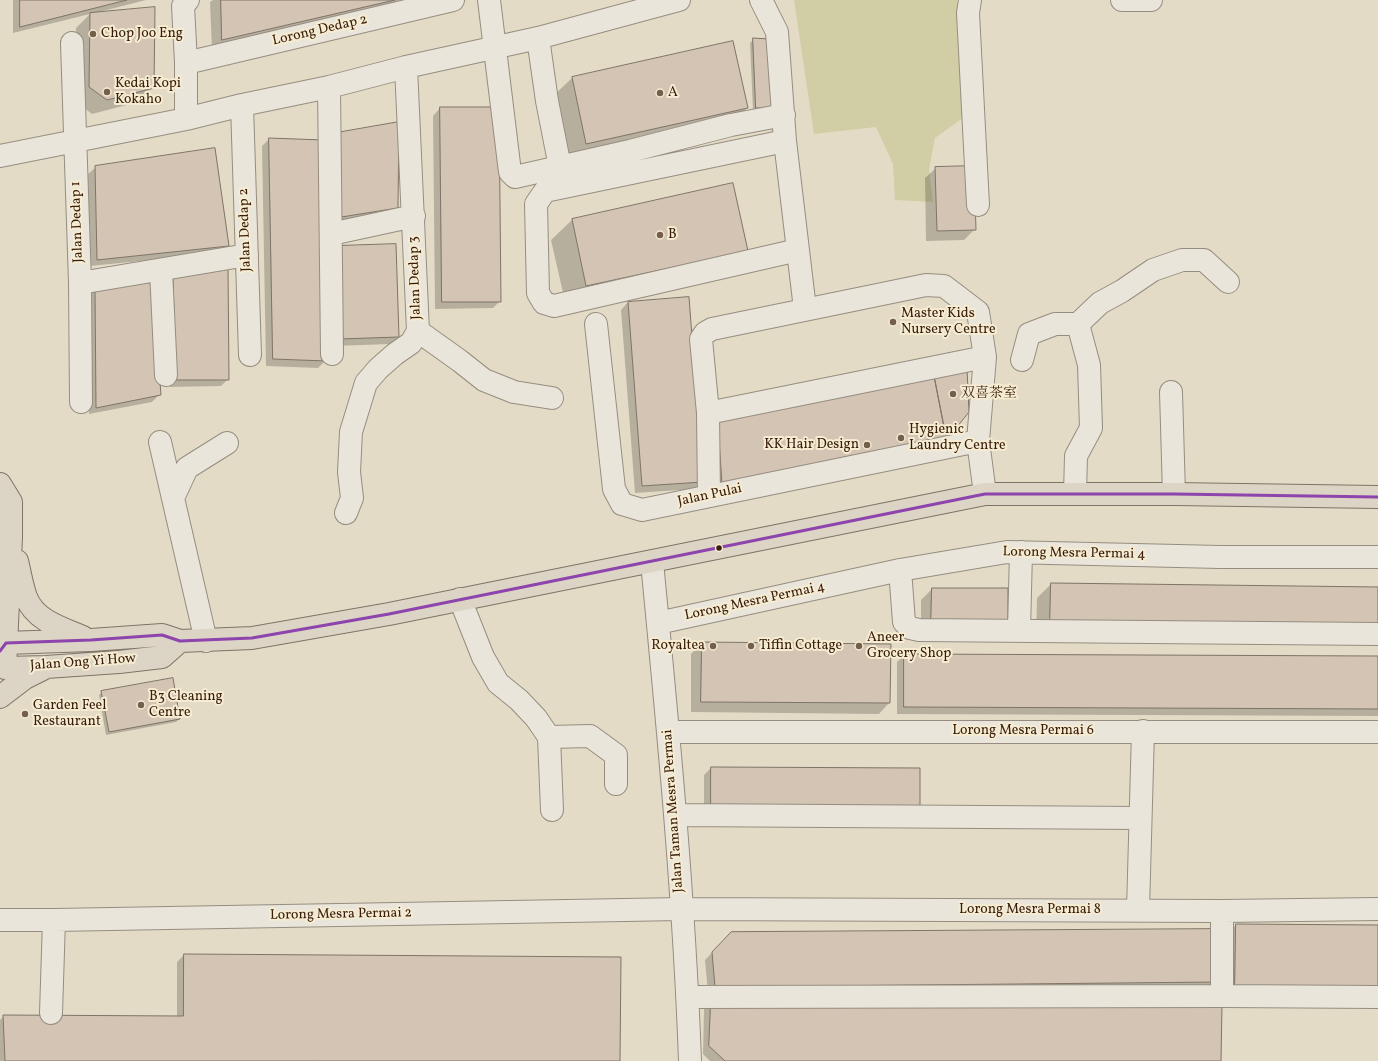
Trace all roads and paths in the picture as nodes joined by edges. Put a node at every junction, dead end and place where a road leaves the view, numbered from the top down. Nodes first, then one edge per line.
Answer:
1 (454, 0) edge
2 (489, 0) edge
3 (679, 0) edge
4 (761, 0) edge
5 (970, 0) edge
6 (1122, 0) edge
7 (1151, 0) edge
8 (186, 3) edge
9 (538, 38) junction
10 (72, 43) dead end
11 (495, 46) junction
12 (186, 63) junction
13 (406, 67) junction
14 (328, 87) junction
15 (242, 105) junction
16 (784, 114) junction
17 (186, 119) junction
18 (785, 141) junction
19 (76, 142) junction
20 (0, 156) edge
21 (560, 167) junction
22 (978, 205) dead end
23 (414, 216) junction
24 (331, 234) junction
25 (798, 250) junction
26 (247, 254) junction
27 (161, 270) junction
28 (1228, 282) dead end
29 (80, 283) junction
30 (805, 309) junction
31 (596, 324) dead end
32 (1078, 324) junction
33 (418, 330) junction
34 (332, 354) dead end
35 (250, 355) dead end
36 (985, 357) junction
37 (1022, 360) dead end
38 (166, 375) dead end
39 (1171, 392) dead end
40 (552, 398) dead end
41 (81, 402) dead end
42 (708, 413) junction
43 (978, 441) junction
44 (160, 442) dead end
45 (226, 443) dead end
46 (0, 484) edge
47 (985, 494) junction
48 (1075, 494) junction
49 (1174, 494) junction
50 (709, 496) junction
51 (1378, 497) edge
52 (173, 498) junction
53 (346, 513) dead end
54 (11, 536) junction
55 (1021, 552) junction
56 (1378, 558) edge
57 (652, 562) junction
58 (900, 570) junction
59 (460, 599) junction
60 (658, 623) junction
61 (1019, 631) junction
62 (1378, 634) edge
63 (91, 640) junction
64 (180, 641) junction
65 (206, 641) junction
66 (2, 662) edge
67 (46, 667) junction
68 (0, 697) edge
69 (1143, 731) junction
70 (668, 732) junction
71 (1378, 732) edge
72 (549, 737) junction
73 (616, 784) dead end
74 (552, 810) dead end
75 (676, 815) junction
76 (1140, 818) junction
77 (681, 909) junction
78 (1378, 909) edge
79 (1138, 910) junction
80 (1222, 911) junction
81 (0, 920) edge
82 (54, 920) junction
83 (1222, 996) junction
84 (688, 997) junction
85 (1378, 997) edge
86 (51, 1013) dead end
87 (690, 1061) edge

1 - 12 street, Lorong Dedap 2
2 - 11 street
3 - 9 street
4 - 16 street
5 - 22 street
6 - 7 street
8 - 12 street
9 - 11 street
9 - 21 street
10 - 19 street, Jalan Dedap 1
11 - 13 street
11 - 21 street
12 - 17 street
13 - 14 street
13 - 23 street, Jalan Dedap 3
14 - 15 street
14 - 24 street
15 - 17 street
15 - 26 street, Jalan Dedap 2
16 - 18 street
16 - 21 street
17 - 19 street
18 - 25 street
18 - 25 street
19 - 20 street
19 - 29 street, Jalan Dedap 1
23 - 24 street
23 - 33 street, Jalan Dedap 3
24 - 34 street
25 - 30 street
26 - 27 street
26 - 35 street, Jalan Dedap 2
27 - 29 street
27 - 38 street
28 - 32 street
29 - 41 street, Jalan Dedap 1
30 - 36 street
30 - 42 street
31 - 50 street, Jalan Pulai
32 - 37 street
32 - 48 street
33 - 40 street
33 - 53 street, Jalan Dedap 3
36 - 42 street
36 - 43 street
39 - 49 street
42 - 50 street
43 - 47 street
43 - 50 street, Jalan Pulai
44 - 52 street
45 - 52 street
46 - 54 main road
47 - 48 main road, Jalan Ong Yi How
47 - 57 main road, Jalan Ong Yi How
48 - 49 main road, Jalan Ong Yi How
49 - 51 main road, Jalan Ong Yi How
52 - 65 street
54 - 63 main road
54 - 66 main road
55 - 56 street, Lorong Mesra Permai 4
55 - 58 street, Lorong Mesra Permai 4
55 - 61 street
57 - 59 main road, Jalan Ong Yi How
57 - 60 street, Jalan Taman Mesra Permai
58 - 60 street, Lorong Mesra Permai 4
58 - 61 street
59 - 65 main road, Jalan Ong Yi How
59 - 72 street
60 - 70 street, Jalan Taman Mesra Permai
61 - 62 street
63 - 64 main road, Jalan Ong Yi How
63 - 66 main road, Jalan Ong Yi How
64 - 65 main road, Jalan Ong Yi How
64 - 67 main road, Jalan Ong Yi How
66 - 67 main road, Jalan Ong Yi How
67 - 68 main road
69 - 70 street, Lorong Mesra Permai 6
69 - 71 street, Lorong Mesra Permai 6
69 - 76 street
70 - 75 street, Jalan Taman Mesra Permai
72 - 73 street
72 - 74 street
75 - 76 street
75 - 77 street, Jalan Taman Mesra Permai
76 - 79 street
77 - 79 street, Lorong Mesra Permai 8
77 - 82 street, Lorong Mesra Permai 2
77 - 84 street, Jalan Taman Mesra Permai
78 - 80 street, Lorong Mesra Permai 8
79 - 80 street, Lorong Mesra Permai 8
80 - 83 street
81 - 82 street, Lorong Mesra Permai 2
82 - 86 street
83 - 84 street
83 - 85 street
84 - 87 street, Jalan Taman Mesra Permai

